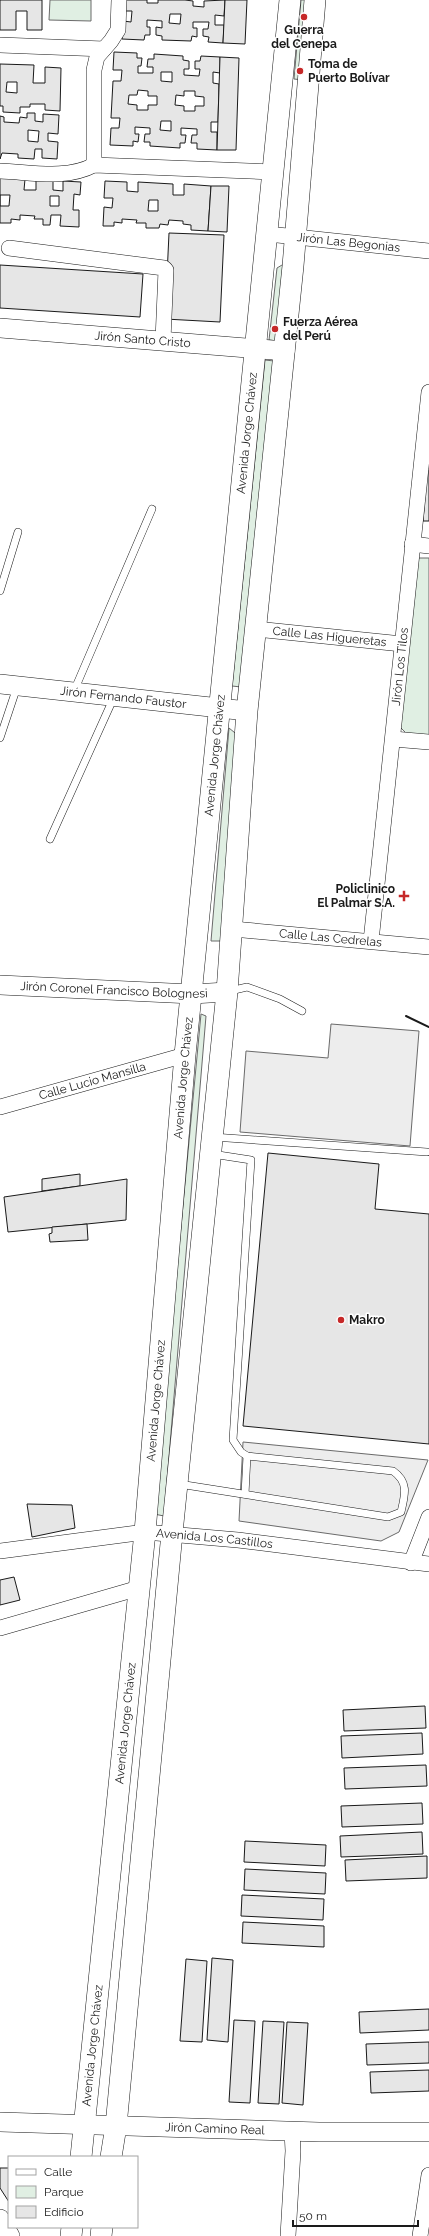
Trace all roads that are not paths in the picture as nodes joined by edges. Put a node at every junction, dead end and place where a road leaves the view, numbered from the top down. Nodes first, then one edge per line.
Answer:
1 (119, 0) edge
2 (290, 0) edge
3 (315, 0) edge
4 (0, 45) edge
5 (104, 49) junction
6 (94, 165) junction
7 (0, 171) edge
8 (274, 172) junction
9 (268, 234) junction
10 (296, 237) junction
11 (9, 248) dead end
12 (429, 251) edge
13 (0, 328) edge
14 (163, 340) junction
15 (255, 349) junction
16 (285, 351) junction
17 (429, 392) edge
18 (152, 509) dead end
19 (18, 532) dead end
20 (412, 544) junction
21 (429, 546) edge
22 (0, 591) edge
23 (256, 629) junction
24 (402, 644) junction
25 (5, 686) edge
26 (73, 693) junction
27 (114, 697) junction
28 (221, 709) junction
29 (247, 711) junction
30 (0, 738) edge
31 (393, 739) junction
32 (429, 742) edge
33 (50, 839) dead end
34 (233, 929) junction
35 (371, 941) junction
36 (429, 947) edge
37 (0, 985) edge
38 (227, 992) junction
39 (192, 994) junction
40 (302, 1010) dead end
41 (185, 1055) junction
42 (0, 1107) edge
43 (211, 1145) junction
44 (426, 1152) dead end
45 (247, 1456) junction
46 (177, 1483) junction
47 (245, 1494) junction
48 (429, 1517) edge
49 (145, 1532) junction
50 (172, 1533) junction
51 (0, 1551) edge
52 (411, 1563) junction
53 (429, 1564) edge
54 (139, 1588) junction
55 (0, 1628) edge
56 (0, 2122) edge
57 (86, 2125) junction
58 (116, 2126) junction
59 (292, 2131) junction
60 (429, 2132) edge
61 (81, 2156) edge
62 (111, 2156) edge
63 (429, 2175) edge
64 (0, 2219) edge
65 (10, 2236) edge
66 (288, 2236) edge
67 (420, 2236) edge

1 - 5 street
2 - 8 main road, Avenida Jorge Chávez
3 - 10 main road
4 - 5 street
5 - 6 street
6 - 7 street
6 - 8 street
8 - 9 main road, Avenida Jorge Chávez
9 - 10 street, Jirón Las Begonias
9 - 15 main road, Avenida Jorge Chávez
10 - 12 street, Jirón Las Begonias
10 - 16 main road
11 - 14 street
13 - 14 street, Jirón Santo Cristo
14 - 15 street, Jirón Santo Cristo
15 - 16 street, Jirón Santo Cristo
15 - 28 main road, Avenida Jorge Chávez
16 - 23 main road
17 - 20 street, Jirón Los Tilos
18 - 26 lane
19 - 22 lane
20 - 21 street
20 - 24 street, Jirón Los Tilos
23 - 24 street, Calle Las Higueretas
23 - 29 main road
24 - 31 street, Jirón Los Tilos
25 - 26 street, Jirón Fernando Faustor
25 - 30 lane
26 - 27 street, Jirón Fernando Faustor
27 - 28 street, Jirón Fernando Faustor
27 - 33 lane
28 - 29 street, Jirón Fernando Faustor
28 - 39 main road, Avenida Jorge Chávez
29 - 34 main road
31 - 32 street
31 - 35 street, Jirón Los Tilos
34 - 35 street, Calle Las Cedrelas
34 - 38 main road
35 - 36 street, Calle Las Cedrelas
37 - 39 street, Jirón Coronel Francisco Bolognesi
38 - 39 street, Jirón Coronel Francisco Bolognesi
38 - 40 lane
38 - 43 main road
39 - 41 main road, Avenida Jorge Chávez
41 - 42 street, Calle Lucio Mansilla
41 - 49 main road, Avenida Jorge Chávez
43 - 44 lane
43 - 45 lane
43 - 46 main road
45 - 47 lane
45 - 47 lane
46 - 47 lane
46 - 50 main road
48 - 52 street
49 - 50 street, Avenida Los Castillos
49 - 51 street, Avenida Los Castillos
49 - 54 main road, Avenida Jorge Chávez
50 - 52 street, Avenida Los Castillos
50 - 58 main road
52 - 53 street, Avenida Los Castillos
54 - 55 street
54 - 57 main road, Avenida Jorge Chávez
56 - 57 street, Jirón Camino Real
57 - 58 street, Jirón Camino Real
57 - 61 main road, Avenida Jorge Chávez
58 - 59 street, Jirón Camino Real
58 - 62 main road
59 - 60 street, Jirón Camino Real
59 - 66 street
63 - 67 street
64 - 65 street

